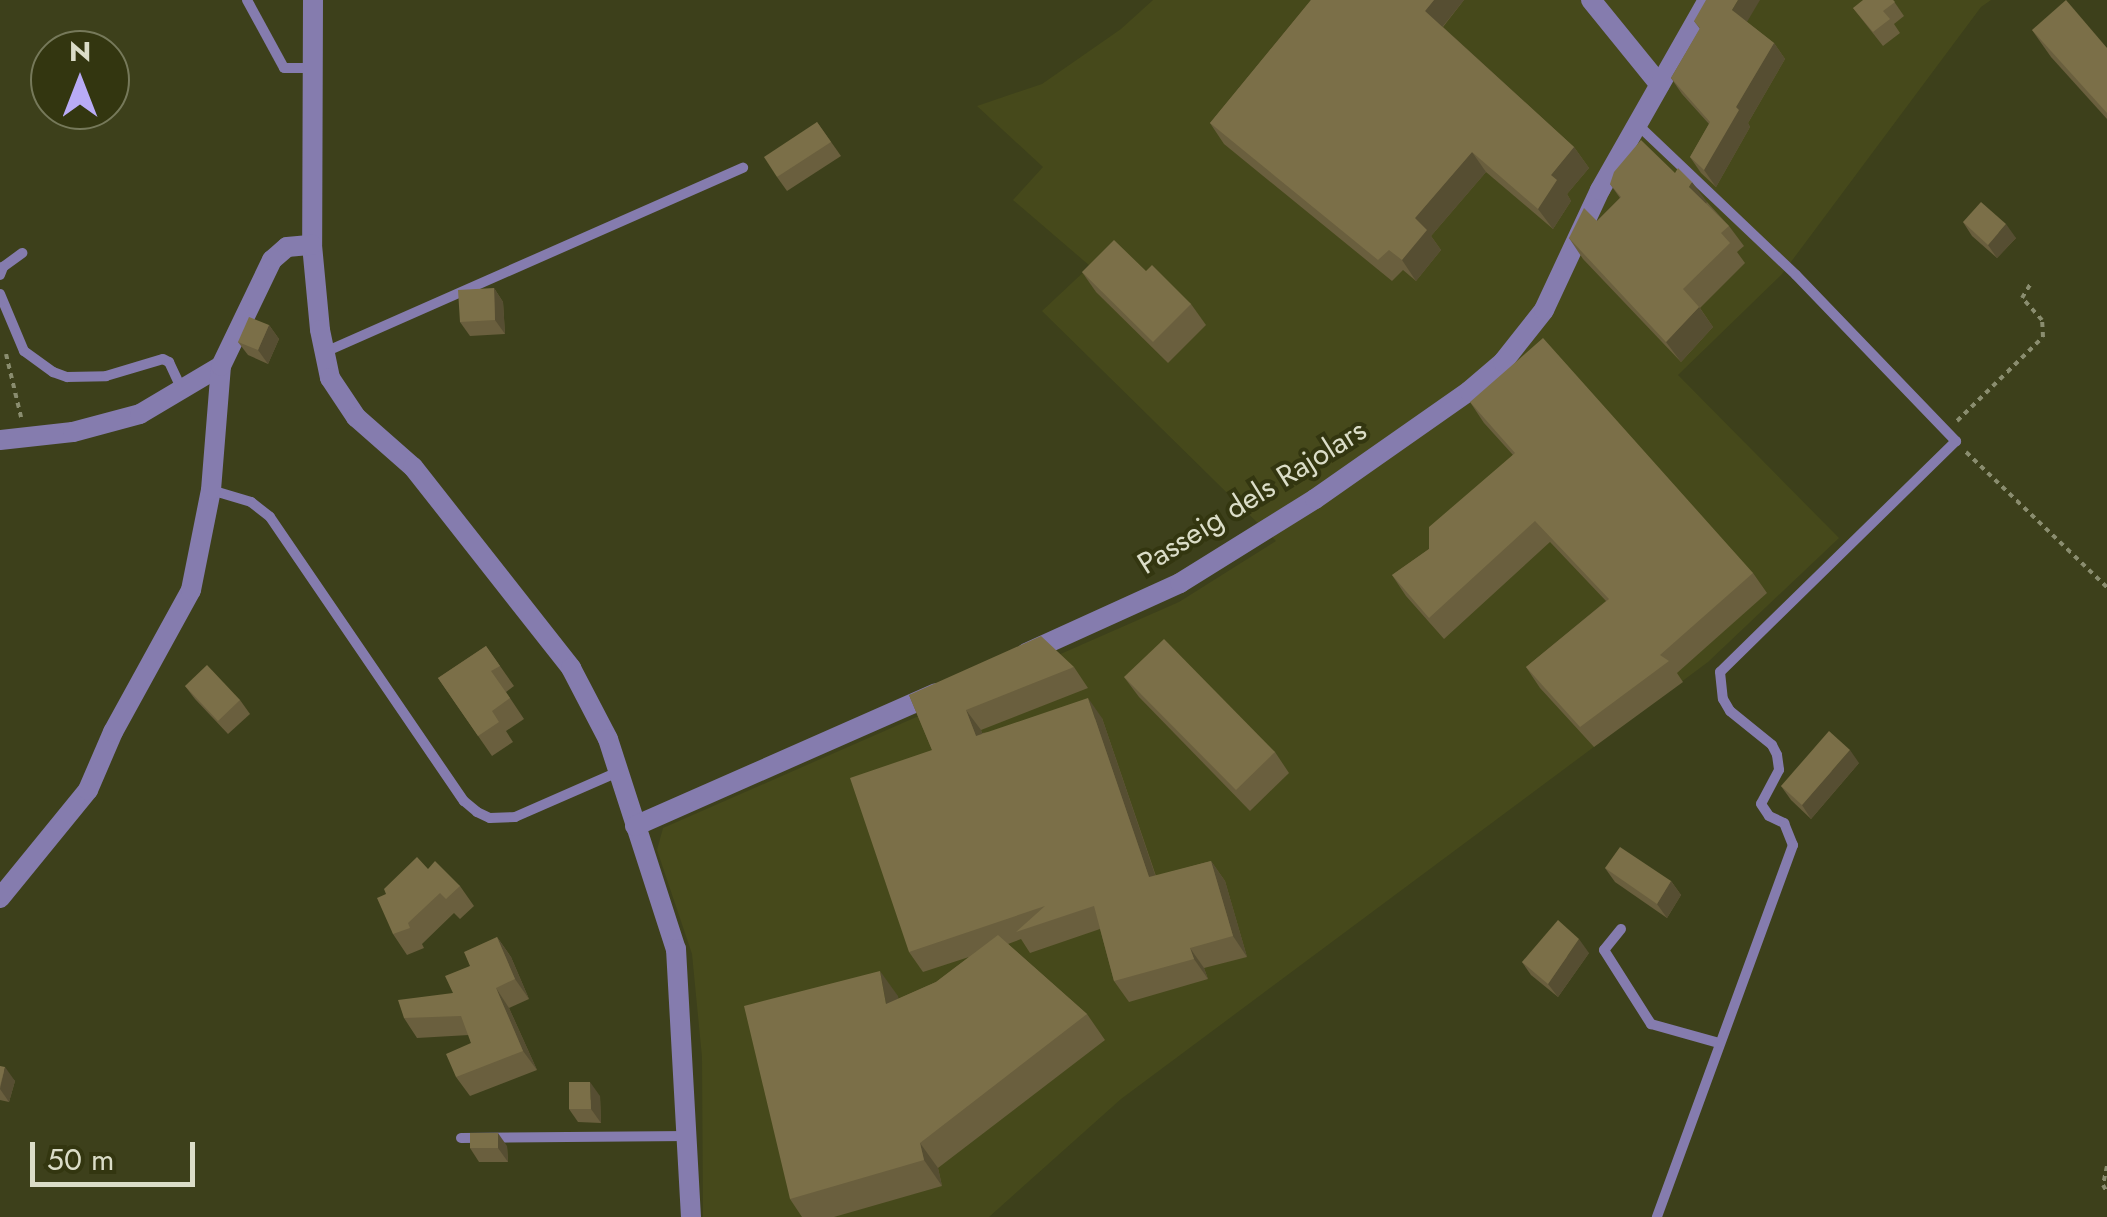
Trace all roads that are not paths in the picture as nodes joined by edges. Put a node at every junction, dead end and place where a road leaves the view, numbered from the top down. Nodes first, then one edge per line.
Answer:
1 (247, 0) edge
2 (313, 0) edge
3 (1591, 0) edge
4 (1708, 0) edge
5 (312, 68) junction
6 (1660, 85) junction
7 (1639, 126) junction
8 (743, 168) dead end
9 (312, 245) junction
10 (22, 253) dead end
11 (0, 275) edge
12 (0, 294) edge
13 (324, 352) junction
14 (221, 366) junction
15 (182, 390) junction
16 (0, 440) edge
17 (211, 490) junction
18 (1009, 660) edge
19 (957, 684) edge
20 (620, 772) junction
21 (635, 826) junction
22 (0, 898) edge
23 (1622, 928) dead end
24 (1719, 1043) junction
25 (688, 1136) junction
26 (461, 1138) dead end
27 (690, 1217) edge
28 (1657, 1217) edge

1 - 5 lane
2 - 5 street
3 - 6 street
4 - 6 street, Passeig dels Rajolars
5 - 9 street
6 - 7 street, Passeig dels Rajolars
7 - 18 street, Passeig dels Rajolars
7 - 24 lane
8 - 13 lane
9 - 13 street
9 - 14 street
10 - 11 lane
12 - 15 lane
13 - 20 street
14 - 15 street
14 - 17 street
15 - 16 street
17 - 20 lane
17 - 22 street
19 - 21 street
20 - 21 street
21 - 25 street
23 - 24 lane
24 - 28 lane
25 - 26 lane
25 - 27 street

